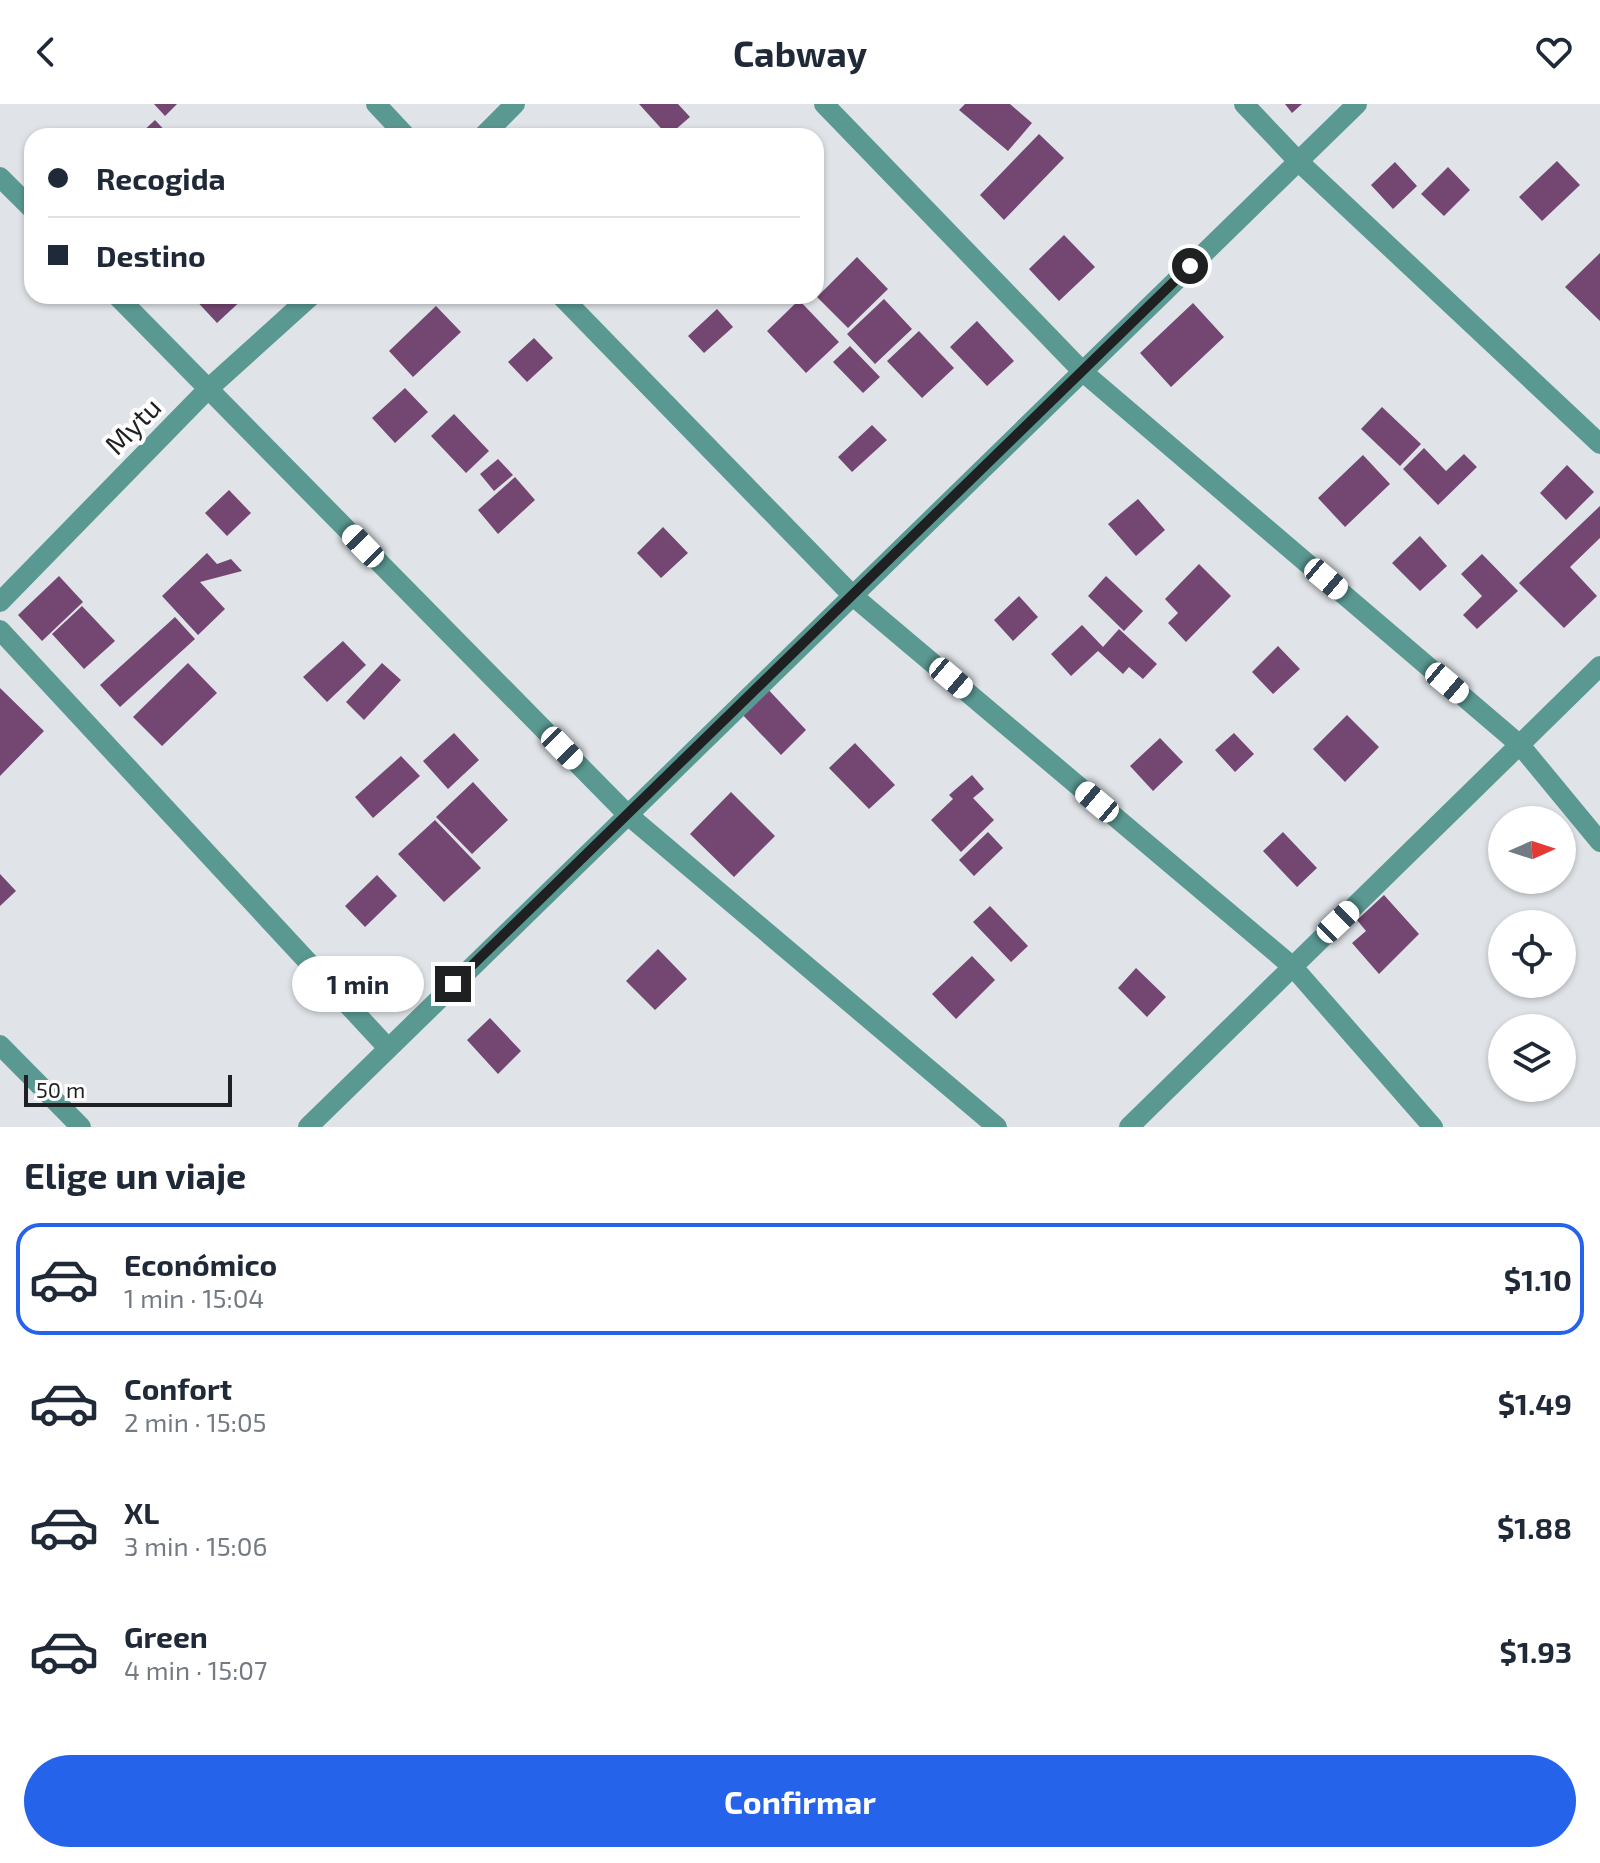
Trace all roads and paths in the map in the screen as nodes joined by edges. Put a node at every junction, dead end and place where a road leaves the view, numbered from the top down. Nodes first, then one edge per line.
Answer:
1 (376, 104) edge
2 (515, 104) edge
3 (824, 104) edge
4 (1244, 104) edge
5 (1357, 104) edge
6 (398, 128) edge
7 (491, 128) edge
8 (1298, 161) junction
9 (0, 177) edge
10 (24, 201) edge
11 (125, 304) edge
12 (302, 304) edge
13 (569, 304) edge
14 (1083, 372) junction
15 (208, 389) junction
16 (1600, 444) edge
17 (853, 596) junction
18 (0, 602) edge
19 (0, 630) edge
20 (1600, 666) edge
21 (1520, 745) junction
22 (628, 815) junction
23 (1600, 842) edge
24 (1293, 967) junction
25 (0, 1045) edge
26 (387, 1047) junction
27 (81, 1127) edge
28 (308, 1127) edge
29 (997, 1127) edge
30 (1129, 1127) edge
31 (1433, 1127) edge

1 - 6 street
2 - 7 street
3 - 14 street
4 - 8 street
5 - 8 street
8 - 14 street
8 - 16 street
9 - 10 street
11 - 15 street
12 - 15 street, Mytu
13 - 17 street
14 - 17 street
14 - 21 street
15 - 18 street, Mytu
15 - 22 street
17 - 22 street
17 - 24 street
19 - 26 street
20 - 21 street
21 - 23 street
21 - 24 street
22 - 26 street
22 - 29 street
24 - 30 street
24 - 31 street
25 - 27 street
26 - 28 street

